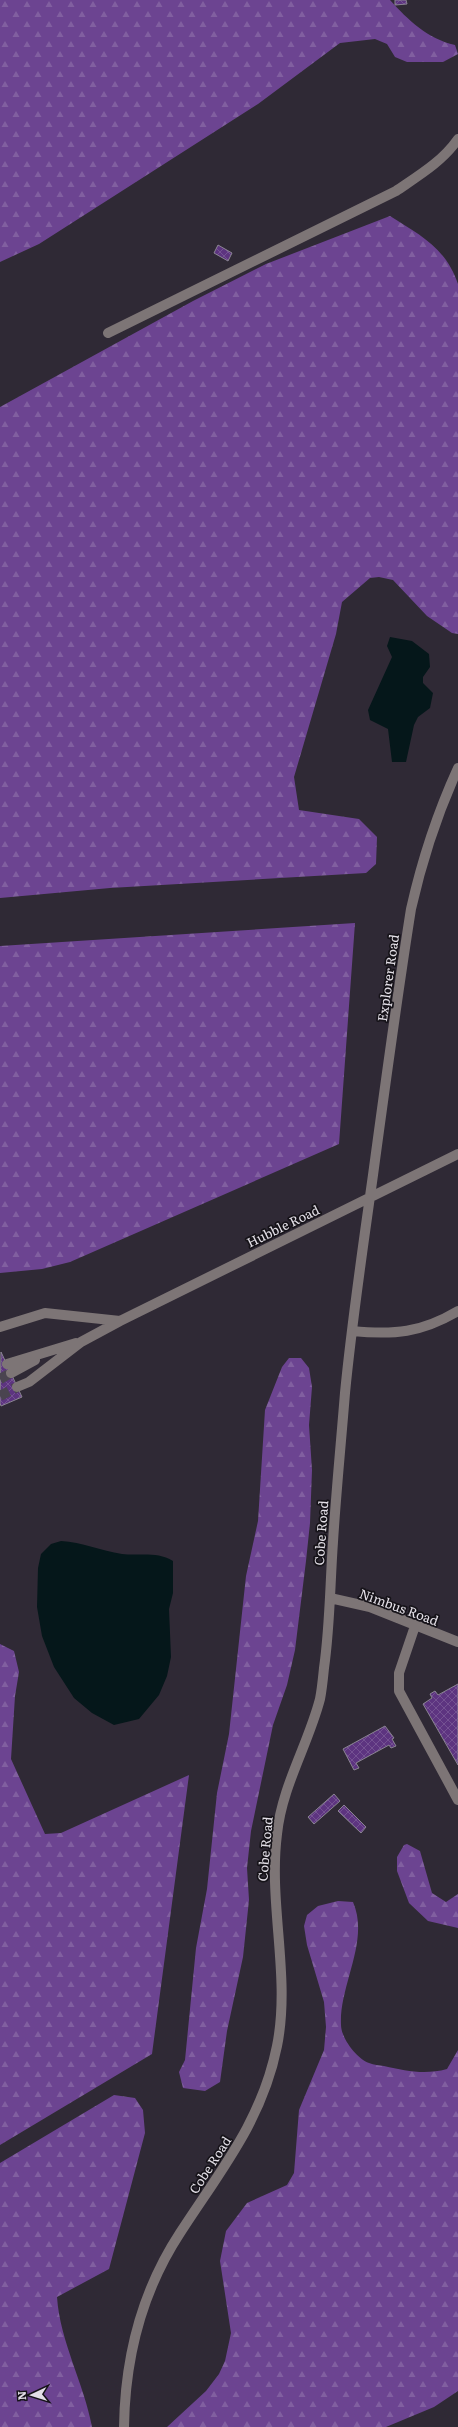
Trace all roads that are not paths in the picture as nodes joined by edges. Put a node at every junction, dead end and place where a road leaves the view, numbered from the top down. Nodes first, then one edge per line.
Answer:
1 (458, 139) edge
2 (108, 333) dead end
3 (458, 768) edge
4 (458, 1154) edge
5 (370, 1198) junction
6 (458, 1311) edge
7 (120, 1321) junction
8 (0, 1327) edge
9 (352, 1331) junction
10 (81, 1342) junction
11 (9, 1369) tunnel mouth
12 (17, 1387) tunnel mouth
13 (330, 1598) junction
14 (415, 1626) junction
15 (458, 1642) edge
16 (458, 1800) edge
17 (124, 2427) edge

1 - 2 street
3 - 5 street, Explorer Road
4 - 5 street, Hubble Road
5 - 7 street, Hubble Road
5 - 9 street, Cobe Road
6 - 9 street
7 - 8 street
7 - 10 street, Hubble Road
9 - 13 street, Cobe Road
10 - 11 street, Hubble Road
10 - 12 street, Hubble Road
13 - 14 street, Nimbus Road
13 - 17 street, Cobe Road
14 - 15 street, Nimbus Road
14 - 16 street

